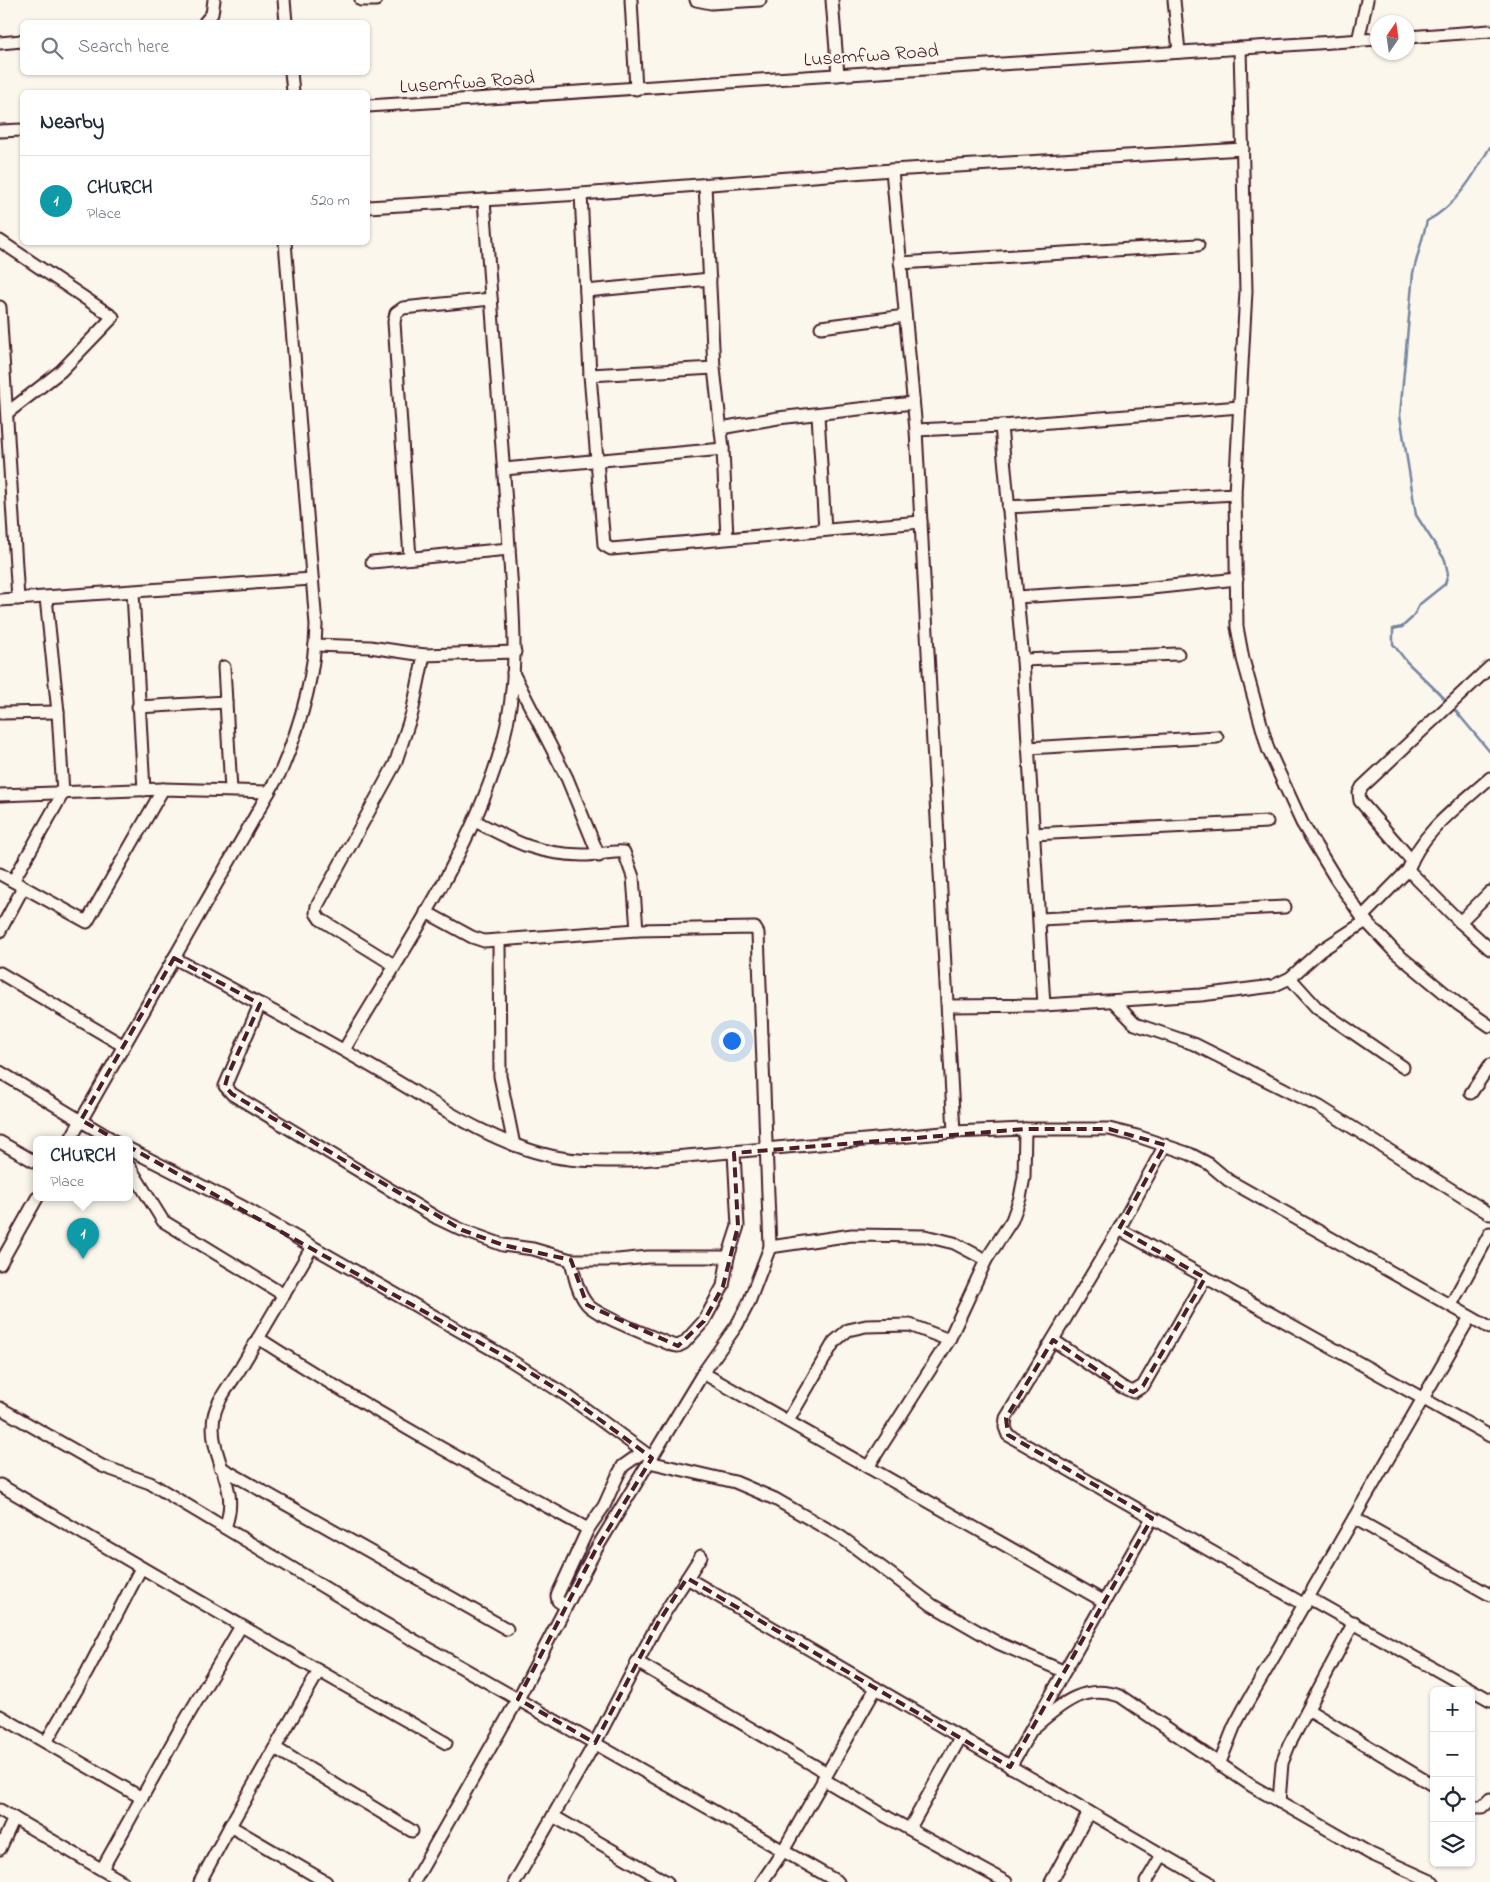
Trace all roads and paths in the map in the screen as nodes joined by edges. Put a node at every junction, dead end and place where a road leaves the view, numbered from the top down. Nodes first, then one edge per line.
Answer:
1 (214, 0) edge
2 (284, 0) edge
3 (362, 0) edge
4 (376, 0) edge
5 (631, 0) edge
6 (696, 0) edge
7 (760, 0) edge
8 (832, 0) edge
9 (1174, 0) edge
10 (1367, 0) edge
11 (207, 20) edge
12 (286, 20) edge
13 (1490, 31) edge
14 (1415, 36) edge
15 (1370, 40) edge
16 (20, 41) edge
17 (1358, 41) junction
18 (0, 43) edge
19 (1240, 48) junction
20 (1179, 52) junction
21 (291, 75) edge
22 (838, 75) junction
23 (636, 88) junction
24 (293, 90) edge
25 (370, 106) edge
26 (20, 130) edge
27 (0, 131) edge
28 (1244, 148) junction
29 (892, 170) junction
30 (705, 185) junction
31 (581, 194) junction
32 (484, 200) junction
33 (370, 206) edge
34 (0, 241) edge
35 (285, 245) edge
36 (1198, 245) dead end
37 (900, 263) junction
38 (710, 279) junction
39 (586, 291) junction
40 (491, 299) junction
41 (0, 307) edge
42 (905, 316) junction
43 (820, 327) dead end
44 (714, 368) junction
45 (590, 375) junction
46 (913, 403) junction
47 (1240, 407) junction
48 (818, 416) junction
49 (4, 421) edge
50 (1002, 426) junction
51 (721, 428) junction
52 (916, 430) junction
53 (723, 450) junction
54 (597, 460) junction
55 (504, 470) junction
56 (1235, 494) junction
57 (1008, 507) junction
58 (921, 522) junction
59 (824, 530) junction
60 (727, 538) junction
61 (509, 549) junction
62 (410, 558) junction
63 (372, 562) dead end
64 (312, 579) junction
65 (1237, 579) junction
66 (133, 592) junction
67 (1016, 597) junction
68 (46, 598) junction
69 (18, 599) junction
70 (0, 600) edge
71 (316, 645) junction
72 (515, 652) junction
73 (1178, 654) dead end
74 (424, 655) junction
75 (1023, 660) junction
76 (224, 667) dead end
77 (1490, 667) edge
78 (513, 673) junction
79 (226, 702) junction
80 (138, 707) junction
81 (58, 712) junction
82 (0, 714) edge
83 (1217, 737) dead end
84 (1028, 748) junction
85 (1490, 778) edge
86 (163, 789) junction
87 (144, 790) junction
88 (231, 790) junction
89 (269, 792) junction
90 (63, 794) junction
91 (0, 795) edge
92 (475, 821) junction
93 (1267, 822) dead end
94 (1033, 834) junction
95 (598, 856) junction
96 (1410, 865) junction
97 (0, 874) edge
98 (13, 881) junction
99 (24, 888) junction
100 (1490, 892) edge
101 (1285, 907) dead end
102 (426, 912) junction
103 (1040, 919) junction
104 (1364, 919) junction
105 (1460, 922) junction
106 (637, 930) junction
107 (0, 931) edge
108 (499, 941) junction
109 (1490, 949) edge
110 (174, 958) junction
111 (394, 965) junction
112 (0, 973) edge
113 (1290, 978) junction
114 (1114, 1002) junction
115 (260, 1004) junction
116 (1044, 1005) junction
117 (949, 1006) junction
118 (1490, 1026) edge
119 (124, 1046) junction
120 (344, 1050) junction
121 (1490, 1065) edge
122 (1403, 1067) dead end
123 (0, 1072) edge
124 (1471, 1093) dead end
125 (81, 1120) junction
126 (1025, 1128) junction
127 (954, 1132) junction
128 (72, 1136) edge
129 (106, 1136) edge
130 (0, 1142) edge
131 (514, 1145) junction
132 (1165, 1145) junction
133 (768, 1149) junction
134 (133, 1151) edge
135 (734, 1153) junction
136 (33, 1161) edge
137 (133, 1172) edge
138 (36, 1201) edge
139 (1490, 1214) edge
140 (1119, 1229) junction
141 (1490, 1233) edge
142 (312, 1247) junction
143 (770, 1248) junction
144 (728, 1257) junction
145 (571, 1260) junction
146 (986, 1260) junction
147 (0, 1264) edge
148 (1205, 1278) junction
149 (284, 1294) junction
150 (1450, 1305) junction
151 (1470, 1317) junction
152 (1490, 1328) edge
153 (258, 1338) junction
154 (949, 1340) junction
155 (1053, 1340) junction
156 (703, 1373) junction
157 (1422, 1398) junction
158 (0, 1408) edge
159 (788, 1421) junction
160 (1490, 1436) edge
161 (648, 1457) junction
162 (220, 1467) junction
163 (868, 1467) junction
164 (0, 1485) edge
165 (1152, 1518) junction
166 (1354, 1518) junction
167 (225, 1527) junction
168 (588, 1529) junction
169 (701, 1556) dead end
170 (141, 1568) junction
171 (687, 1578) junction
172 (1490, 1595) edge
173 (1103, 1602) junction
174 (1307, 1602) junction
175 (566, 1606) junction
176 (1354, 1622) junction
177 (241, 1626) junction
178 (507, 1629) dead end
179 (637, 1662) junction
180 (1063, 1671) junction
181 (318, 1672) junction
182 (876, 1688) junction
183 (518, 1699) junction
184 (1490, 1700) edge
185 (1308, 1710) junction
186 (0, 1716) edge
187 (1032, 1729) junction
188 (960, 1738) junction
189 (46, 1742) junction
190 (446, 1743) dead end
191 (595, 1743) junction
192 (275, 1748) junction
193 (1219, 1765) junction
194 (1010, 1767) junction
195 (825, 1776) junction
196 (1430, 1784) edge
197 (142, 1798) junction
198 (1490, 1799) edge
199 (1279, 1802) junction
200 (1475, 1807) edge
201 (0, 1810) edge
202 (1089, 1812) junction
203 (553, 1816) junction
204 (14, 1818) junction
205 (230, 1826) junction
206 (910, 1828) junction
207 (412, 1830) dead end
208 (0, 1849) edge
209 (783, 1851) junction
210 (1162, 1855) junction
211 (102, 1870) junction
212 (123, 1882) edge
213 (200, 1882) edge
214 (326, 1882) edge
215 (414, 1882) edge
216 (515, 1882) edge
217 (667, 1882) edge
218 (762, 1882) edge
219 (838, 1882) edge
220 (1006, 1882) edge
221 (1051, 1882) edge
222 (1146, 1882) edge
223 (1209, 1882) edge
224 (1433, 1882) edge

1 - 11 street
2 - 12 street
3 - 4 street
5 - 23 street
6 - 7 street
8 - 22 street
9 - 20 street
10 - 17 street
13 - 14 street
15 - 17 street, Lusemfwa Road
16 - 18 street
17 - 19 street, Lusemfwa Road
19 - 20 street, Lusemfwa Road
19 - 28 street
20 - 22 street, Lusemfwa Road
21 - 24 street
22 - 23 street, Lusemfwa Road
23 - 25 street, Lusemfwa Road
26 - 27 street
28 - 29 street
28 - 47 street
29 - 30 street
29 - 37 street
30 - 31 street
30 - 38 street
31 - 32 street
31 - 39 street
32 - 33 street
32 - 40 street
34 - 49 street
35 - 64 street
36 - 37 street
37 - 42 street
38 - 39 street
38 - 44 street
39 - 45 street
40 - 55 street
40 - 62 street
41 - 49 street
42 - 43 street
42 - 46 street
44 - 45 street
44 - 51 street
45 - 54 street
46 - 48 street
46 - 52 street
47 - 50 street
47 - 56 street
48 - 51 street
48 - 59 street
49 - 69 street
50 - 52 street
50 - 57 street
51 - 53 street
52 - 58 street
53 - 54 street
53 - 60 street
54 - 55 street
54 - 60 street
55 - 61 street
56 - 57 street
56 - 65 street
57 - 67 street
58 - 59 street
58 - 117 street
59 - 60 street
61 - 62 street
61 - 72 street
62 - 63 street
64 - 66 street
64 - 71 street
65 - 67 street
65 - 104 street
66 - 68 street
66 - 80 street
67 - 75 street
68 - 69 street
68 - 81 street
69 - 70 street
71 - 74 street
71 - 89 street
72 - 74 street
72 - 78 street
73 - 75 street
74 - 111 street
75 - 84 street
76 - 79 street
77 - 96 street
78 - 92 street
78 - 95 street
79 - 80 street
79 - 88 street
80 - 87 street
81 - 82 street
81 - 90 street
83 - 84 street
84 - 94 street
85 - 96 street
86 - 87 street
86 - 88 street
86 - 99 street
87 - 90 street
88 - 89 street
89 - 110 street
90 - 91 street
90 - 98 street
92 - 95 street
92 - 102 street
93 - 94 street
94 - 103 street
95 - 106 street
96 - 104 street
96 - 105 street
97 - 98 street
98 - 99 street
99 - 107 street
100 - 105 street
101 - 103 street
102 - 108 street
102 - 111 street
103 - 116 street
104 - 113 street
104 - 118 street
105 - 109 street
106 - 108 street
106 - 133 street
108 - 131 street
110 - 115 street
110 - 119 street
111 - 120 street
112 - 119 street
113 - 114 street
113 - 122 street
114 - 116 street
114 - 139 street
115 - 120 street
115 - 145 street
116 - 117 street
117 - 127 street
119 - 125 street
120 - 131 street
121 - 124 street
123 - 125 street
125 - 128 street
125 - 129 street
126 - 127 street
126 - 132 street
126 - 146 street
127 - 133 street
130 - 136 street
131 - 135 street
132 - 140 street
132 - 150 street
133 - 135 street
133 - 143 street
134 - 142 street
135 - 144 street
137 - 149 street
138 - 147 street
140 - 148 street
140 - 155 street
141 - 150 street
142 - 149 street
142 - 161 street
143 - 146 street
143 - 156 street
144 - 145 street
144 - 145 street
146 - 154 street
148 - 155 street
148 - 157 street
149 - 153 street
150 - 151 street
151 - 152 street
151 - 157 street
153 - 162 street
153 - 168 street
154 - 159 street
154 - 163 street
155 - 165 street
156 - 159 street
156 - 161 street
157 - 160 street
157 - 166 street
158 - 167 street
159 - 163 street
161 - 168 street
161 - 175 street
161 - 180 street
162 - 167 street
162 - 178 street
163 - 173 street
164 - 170 street
165 - 173 street
165 - 174 street
166 - 172 street
166 - 174 street
167 - 183 street
168 - 175 street
169 - 171 street
170 - 177 street
170 - 189 street
171 - 179 street
171 - 182 street
173 - 180 street
174 - 176 street
174 - 193 street
175 - 183 street
176 - 184 street
176 - 185 street
177 - 181 street
177 - 197 street
179 - 191 street
179 - 195 street
180 - 187 street
181 - 190 street
181 - 192 street
182 - 188 street
182 - 195 street
183 - 191 street
183 - 215 street
185 - 196 street
185 - 199 street
186 - 189 street
187 - 193 street
187 - 194 street
188 - 194 street
188 - 206 street
189 - 197 street
191 - 203 street
191 - 209 street
192 - 205 street
192 - 207 street
193 - 199 street
194 - 202 street
195 - 206 street
195 - 209 street
197 - 211 street
198 - 200 street
199 - 224 street
201 - 204 street
202 - 210 street
202 - 221 street
203 - 216 street
203 - 217 street
204 - 208 street
204 - 211 street
205 - 213 street
205 - 214 street
206 - 220 street
209 - 218 street
209 - 219 street
210 - 222 street
210 - 223 street
211 - 212 street

